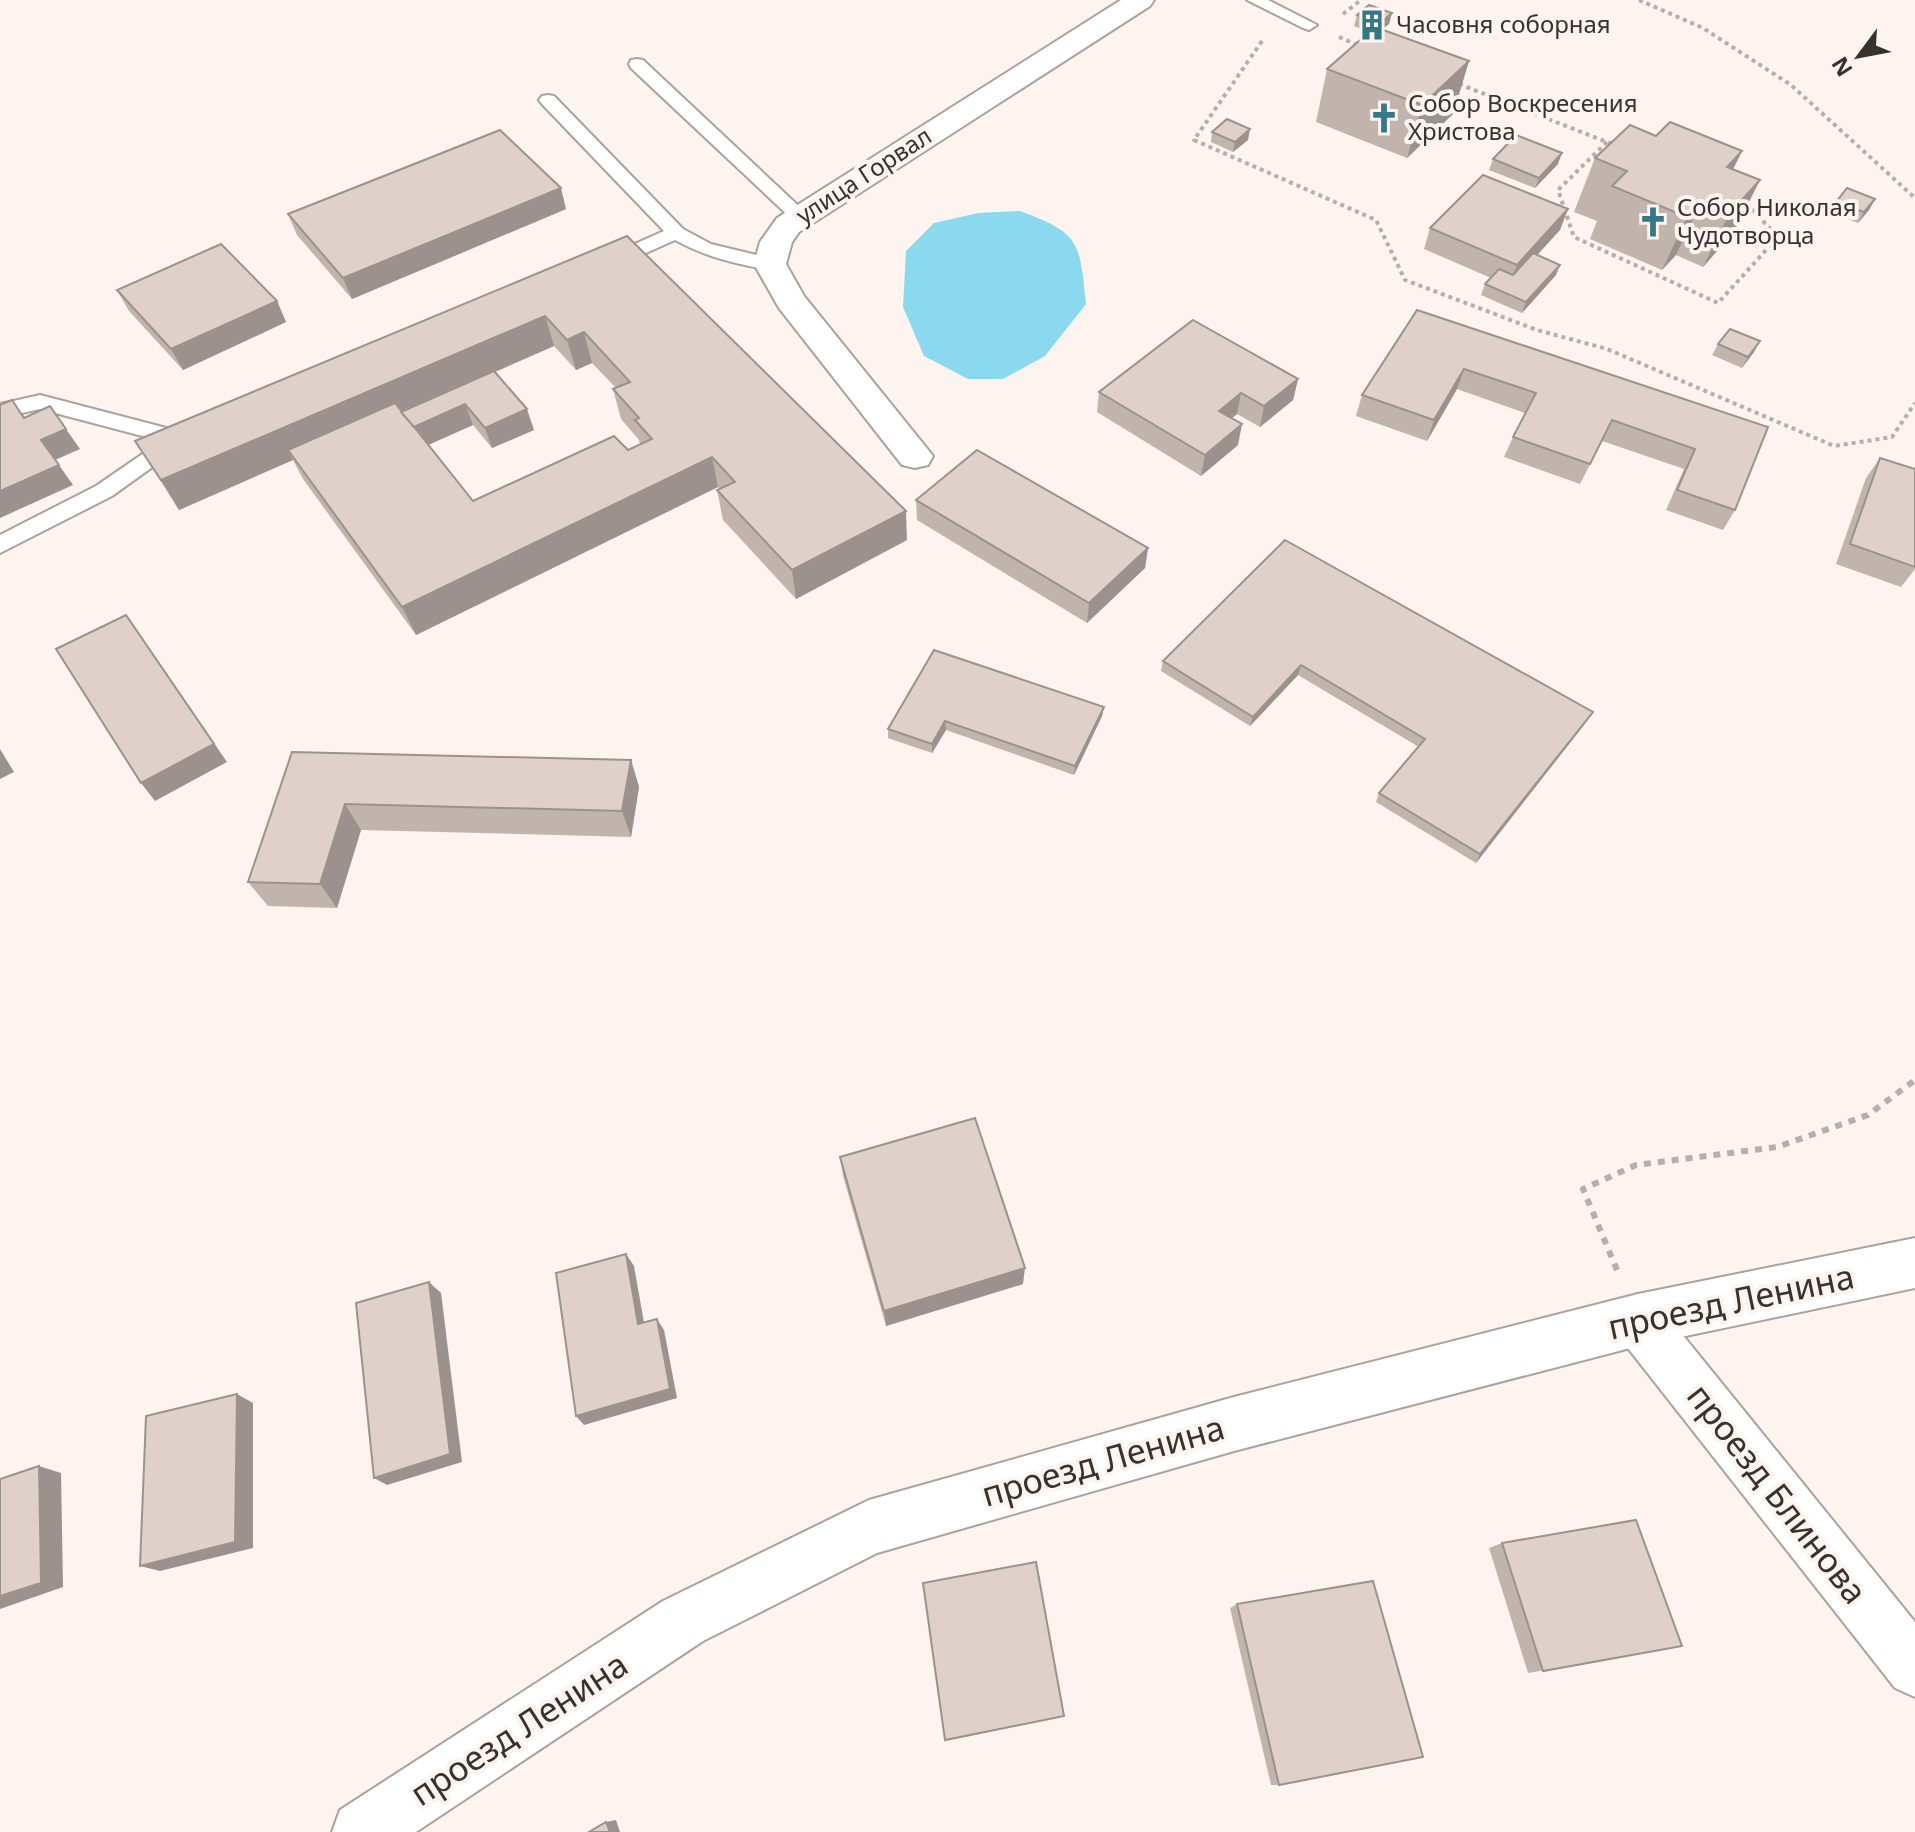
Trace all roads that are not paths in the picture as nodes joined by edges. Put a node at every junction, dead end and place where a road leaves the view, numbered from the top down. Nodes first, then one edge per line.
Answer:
1 (1140, 0) edge
2 (1255, 0) edge
3 (1309, 25) road end
4 (637, 64) dead end
5 (548, 100) dead end
6 (800, 217) junction
7 (676, 233) junction
8 (770, 264) junction
9 (590, 270) edge
10 (0, 411) edge
11 (915, 456) dead end
12 (0, 545) edge
13 (1915, 1263) edge
14 (1638, 1320) junction
15 (1915, 1668) edge
16 (362, 1832) edge

1 - 6 street, улица Горвал
2 - 3 lane
4 - 6 lane
5 - 7 lane
6 - 8 street, улица Горвал
7 - 8 lane
7 - 9 lane
8 - 11 street
10 - 12 lane
13 - 14 street, проезд Ленина
14 - 15 street, проезд Блинова
14 - 16 street, проезд Ленина

